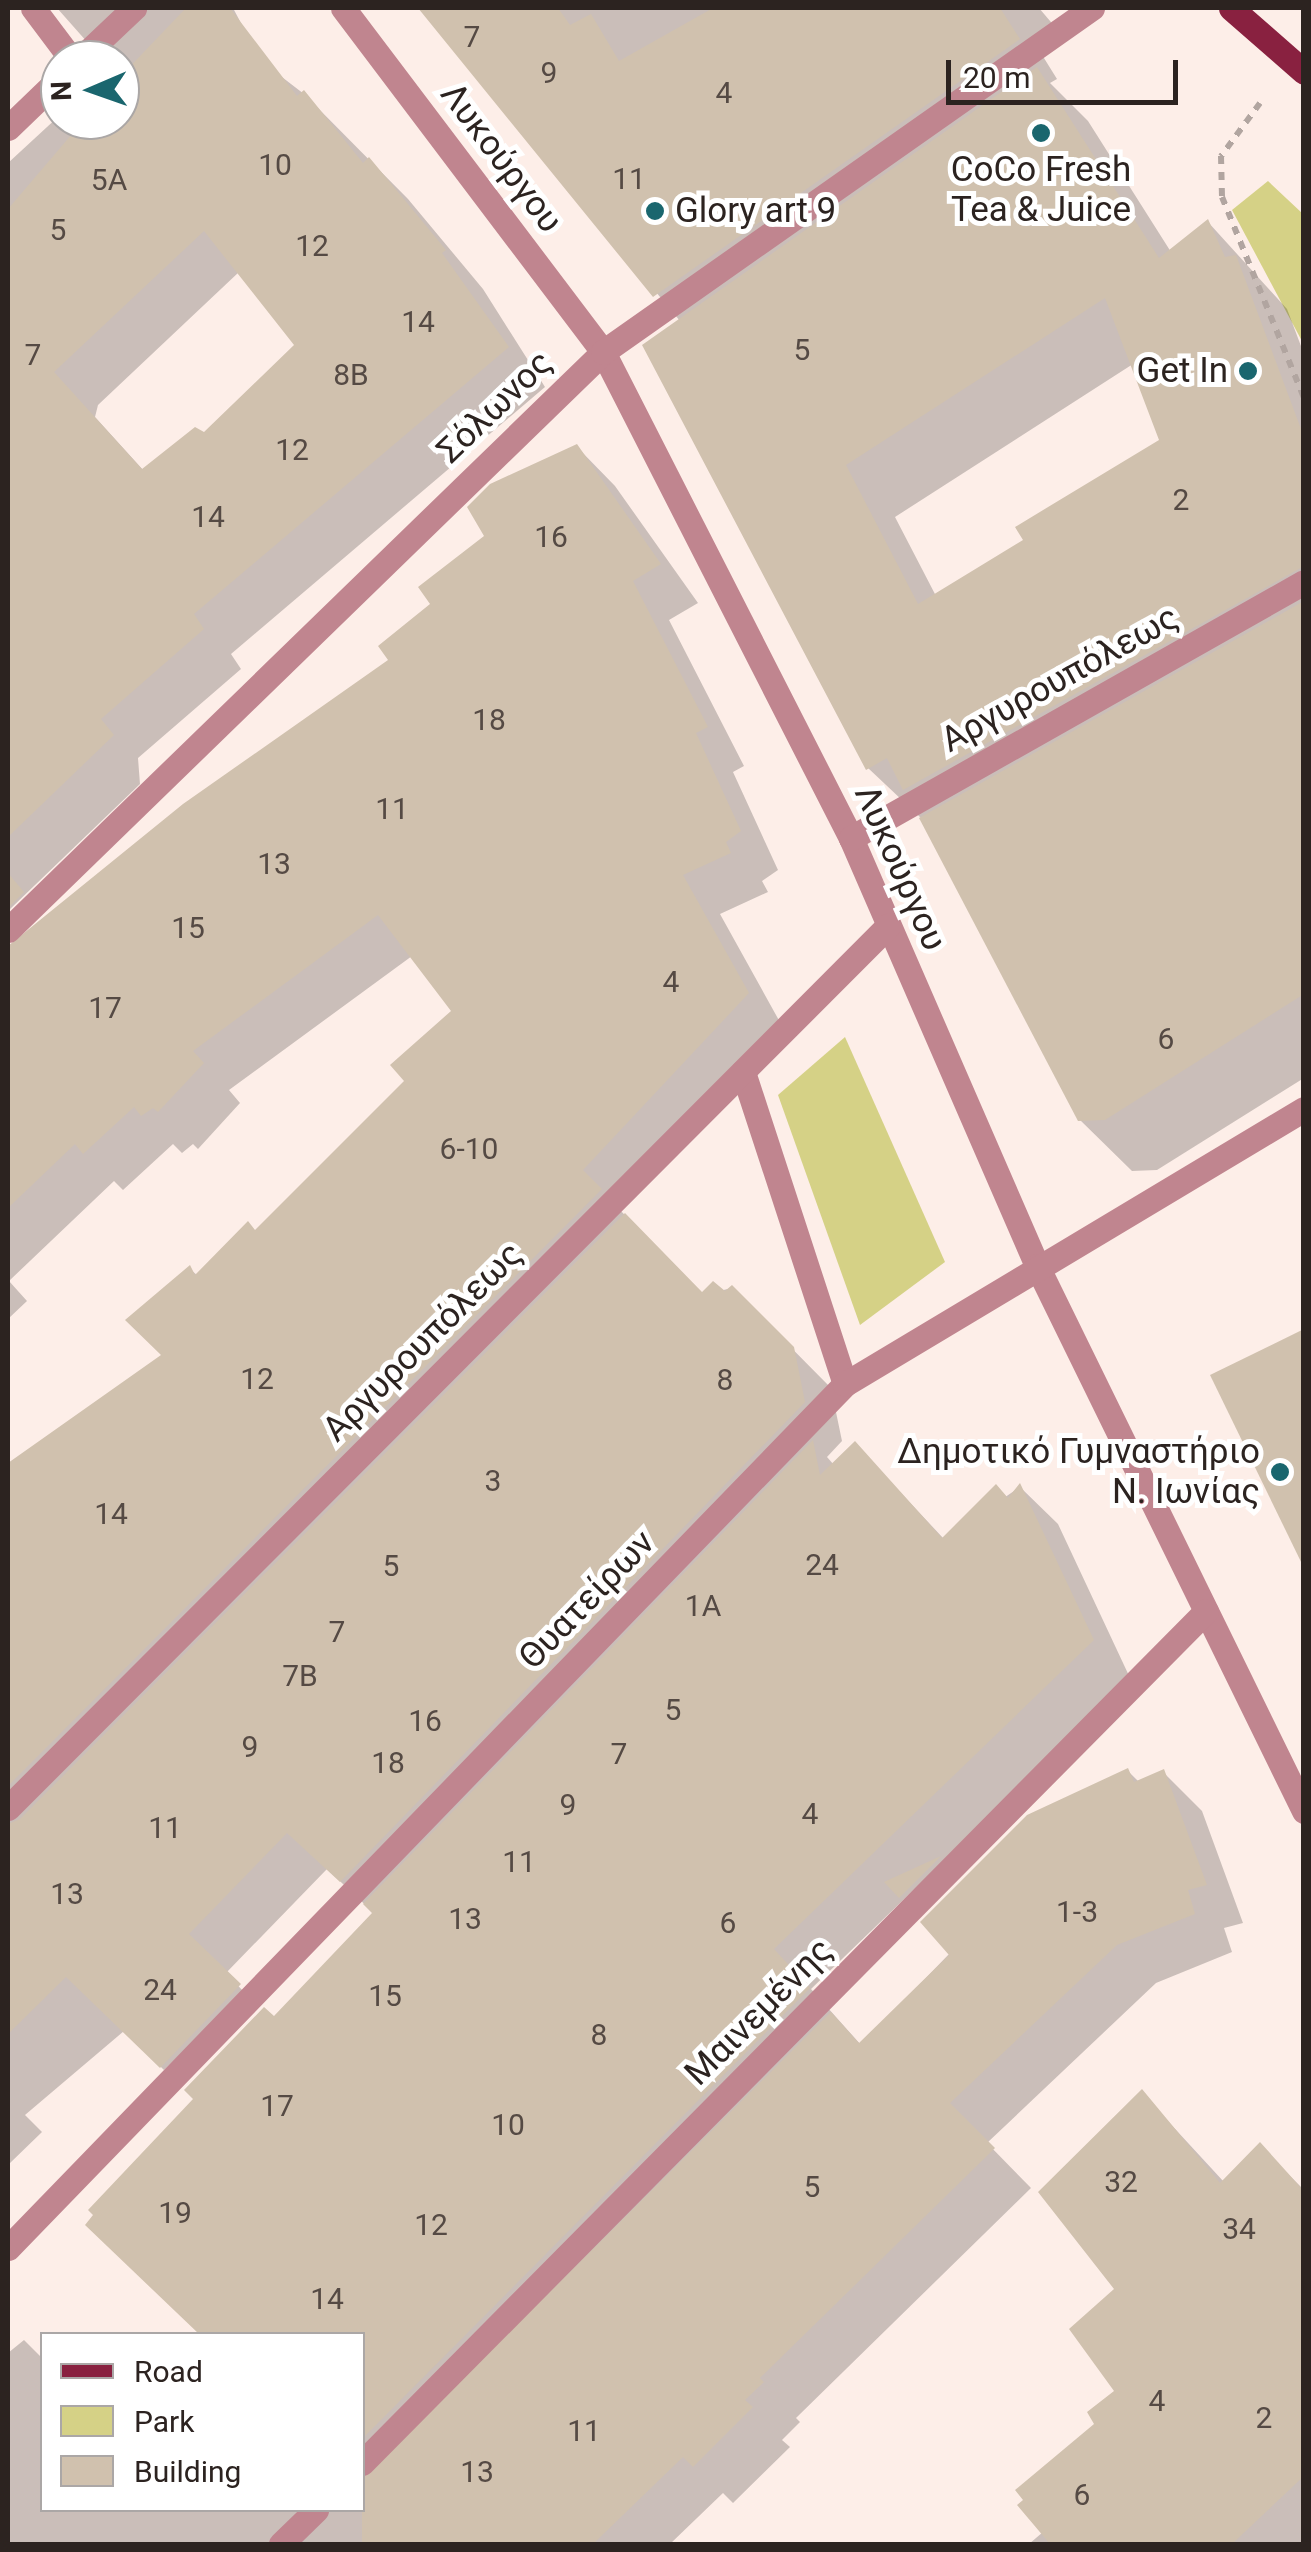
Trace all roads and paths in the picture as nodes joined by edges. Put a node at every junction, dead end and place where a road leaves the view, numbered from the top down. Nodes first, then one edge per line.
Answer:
1 (33, 8) edge
2 (134, 8) edge
3 (343, 8) edge
4 (1092, 8) edge
5 (1231, 8) edge
6 (59, 40) edge
7 (98, 40) edge
8 (1297, 67) edge
9 (40, 97) edge
10 (8, 128) edge
11 (603, 352) junction
12 (1302, 387) edge
13 (1304, 398) edge
14 (1304, 582) edge
15 (850, 838) junction
16 (888, 926) junction
17 (8, 930) edge
18 (743, 1072) junction
19 (1304, 1110) edge
20 (1037, 1266) junction
21 (845, 1384) junction
22 (1206, 1611) junction
23 (8, 1808) edge
24 (1304, 1811) edge
25 (8, 2248) edge
26 (365, 2460) edge
27 (314, 2512) edge
28 (282, 2544) edge

1 - 6 street
2 - 7 street
3 - 11 street, Λυκούργου
4 - 11 street, Σόλωνος
5 - 8 main road
8 - 12 path
9 - 10 street
11 - 15 street, Λυκούργου
11 - 17 street, Σόλωνος
12 - 13 path
14 - 15 street, Αργυρουπόλεως
15 - 16 street, Λυκούργου
16 - 18 street, Αργυρουπόλεως
16 - 20 street, Λυκούργου
18 - 21 street
18 - 23 street, Αργυρουπόλεως
19 - 20 street, Θυατείρων
20 - 21 street, Θυατείρων
20 - 22 street, Λυκούργου
21 - 25 street, Θυατείρων
22 - 24 street, Λυκούργου
22 - 26 street, Μαινεμένης
27 - 28 street

